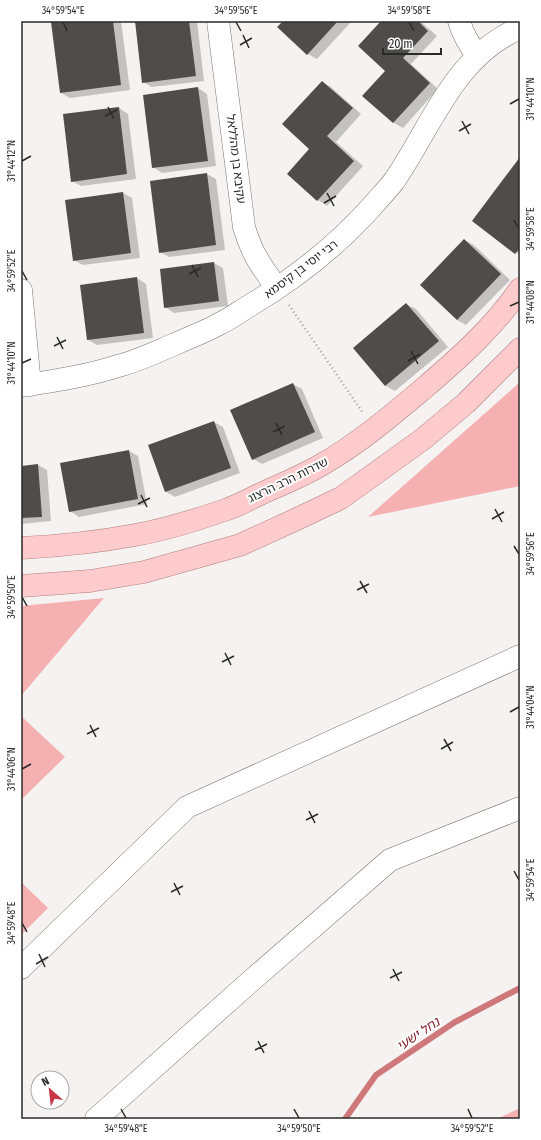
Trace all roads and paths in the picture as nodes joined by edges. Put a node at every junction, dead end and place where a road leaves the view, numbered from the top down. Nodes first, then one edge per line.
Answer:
1 (218, 21) edge
2 (459, 21) edge
3 (520, 28) edge
4 (478, 56) junction
5 (277, 288) junction
6 (520, 289) edge
7 (21, 290) edge
8 (520, 349) edge
9 (26, 386) edge
10 (373, 429) junction
11 (21, 548) edge
12 (21, 586) edge
13 (520, 656) edge
14 (520, 808) edge
15 (21, 968) edge
16 (96, 1119) edge

1 - 5 street, עקיבא בן מהללאל
2 - 4 street
3 - 4 street, רבי יוסי בן קיסמא
4 - 5 street, רבי יוסי בן קיסמא
5 - 9 street, רבי יוסי בן קיסמא
5 - 10 path
6 - 10 main road, שדרות הרב הרצוג
7 - 9 street
8 - 12 main road
10 - 11 main road, שדרות הרב הרצוג
13 - 15 street
14 - 16 street

